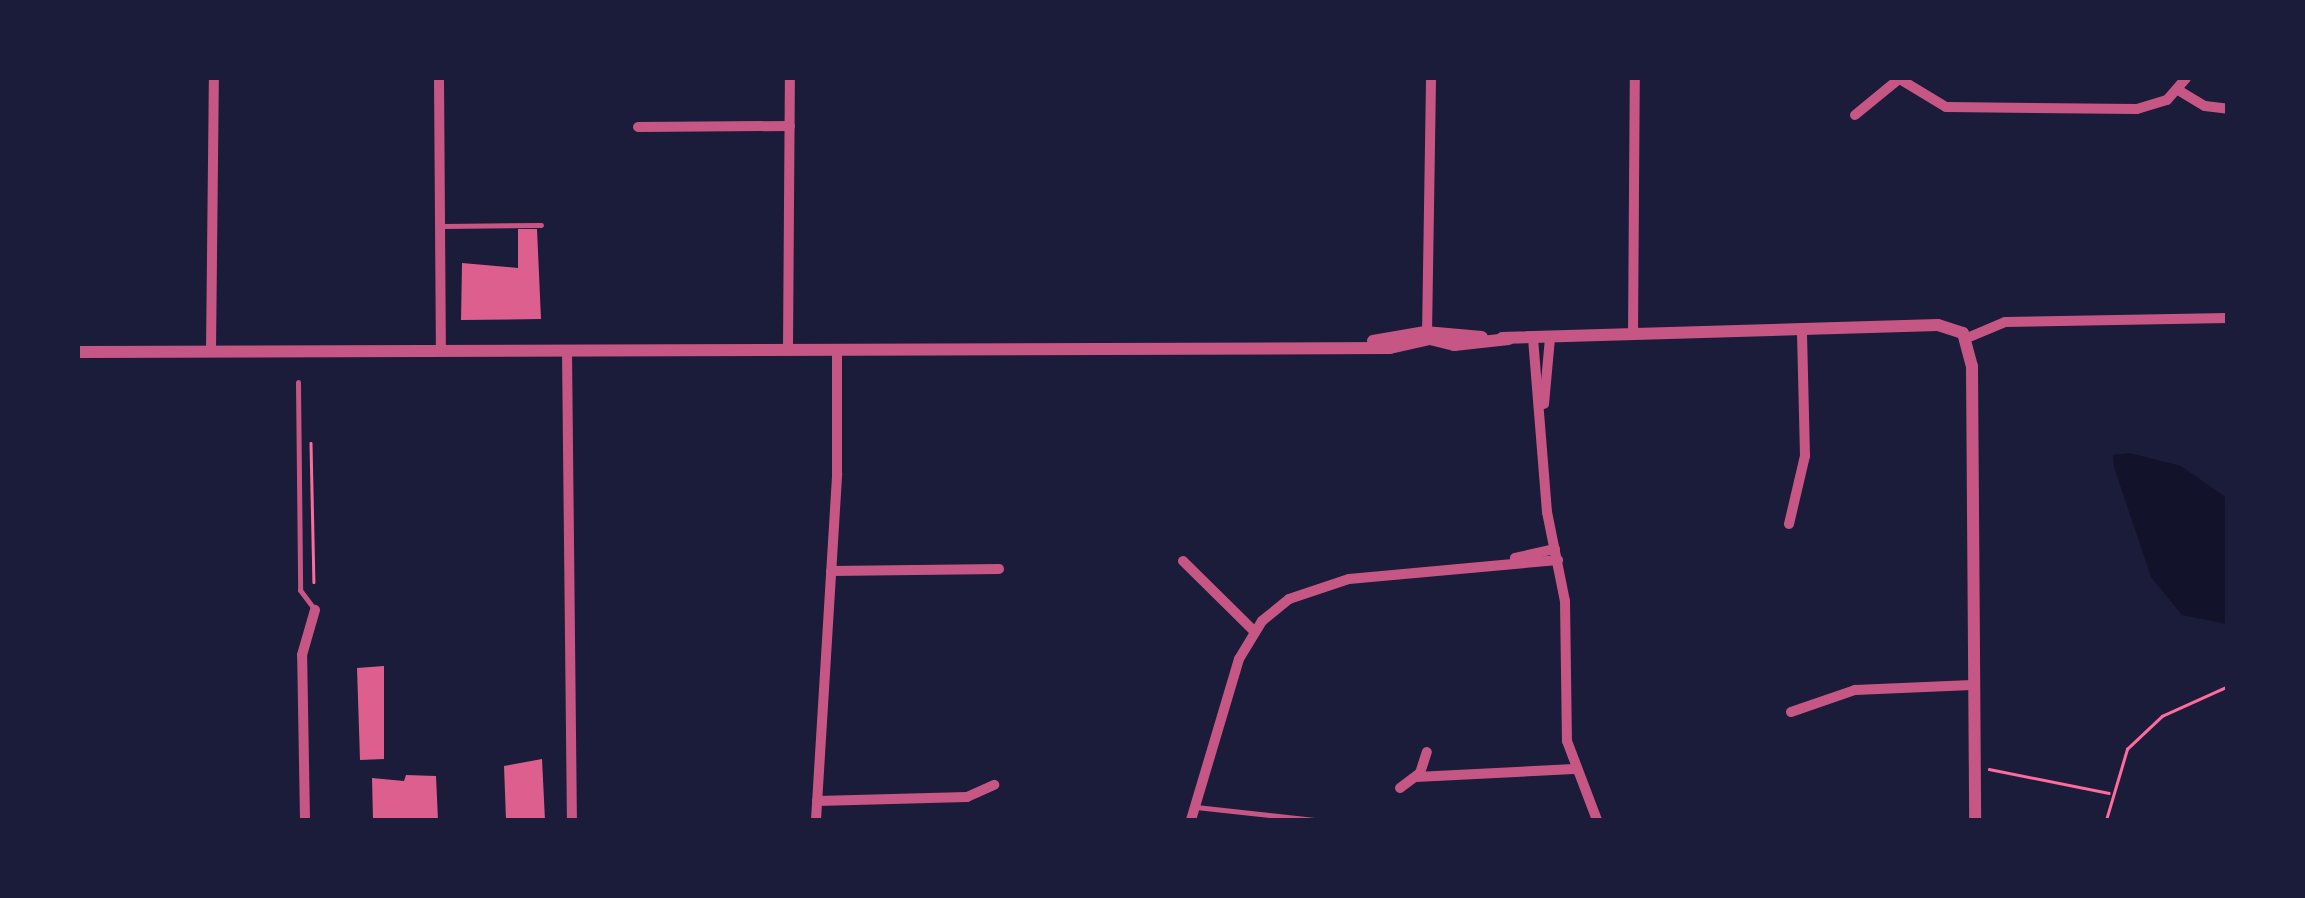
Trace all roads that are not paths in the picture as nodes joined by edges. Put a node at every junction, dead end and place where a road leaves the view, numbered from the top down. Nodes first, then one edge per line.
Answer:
1 (214, 78) edge
2 (439, 78) edge
3 (790, 78) edge
4 (1431, 78) edge
5 (1635, 78) edge
6 (1898, 78) edge
7 (2186, 78) edge
8 (2178, 90) junction
9 (2228, 109) edge
10 (1855, 115) dead end
11 (790, 126) junction
12 (638, 127) dead end
13 (541, 225) dead end
14 (442, 226) junction
15 (2228, 318) edge
16 (1802, 329) junction
17 (1430, 334) junction
18 (1633, 335) junction
19 (1534, 338) junction
20 (1550, 338) junction
21 (1966, 338) junction
22 (837, 349) junction
23 (567, 350) junction
24 (788, 350) junction
25 (441, 351) junction
26 (78, 352) edge
27 (211, 352) junction
28 (298, 382) dead end
29 (1543, 414) junction
30 (1789, 524) dead end
31 (1556, 554) junction
32 (1183, 562) dead end
33 (831, 570) junction
34 (999, 570) dead end
35 (315, 610) joint
36 (1254, 631) junction
37 (1972, 685) junction
38 (1790, 712) dead end
39 (1427, 752) dead end
40 (1574, 768) junction
41 (1416, 777) junction
42 (994, 785) dead end
43 (1400, 788) dead end
44 (817, 801) junction
45 (1193, 807) junction
46 (304, 820) edge
47 (572, 820) edge
48 (816, 820) edge
49 (1191, 820) edge
50 (1314, 820) edge
51 (1597, 820) edge
52 (1975, 820) edge

1 - 27 street
2 - 14 street
3 - 11 street
4 - 17 street
5 - 18 street
6 - 8 street
6 - 10 street
7 - 8 street
8 - 9 street
11 - 12 street
11 - 24 street
13 - 14 lane
14 - 25 street
15 - 21 street
16 - 18 street
16 - 21 street
16 - 30 street
17 - 19 street
17 - 22 street
18 - 20 street
19 - 20 street
19 - 29 street
20 - 29 street
21 - 37 street
22 - 24 street
22 - 33 street
23 - 24 street
23 - 25 street
23 - 47 street
25 - 27 street
26 - 27 street
28 - 35 lane
29 - 31 street
31 - 36 street
31 - 40 street
32 - 36 street
33 - 34 street
33 - 44 street
35 - 46 street
36 - 45 street
37 - 38 street
37 - 52 street
39 - 41 street
40 - 41 street
40 - 51 street
41 - 43 street
42 - 44 street
44 - 48 street
45 - 49 street
45 - 50 lane

